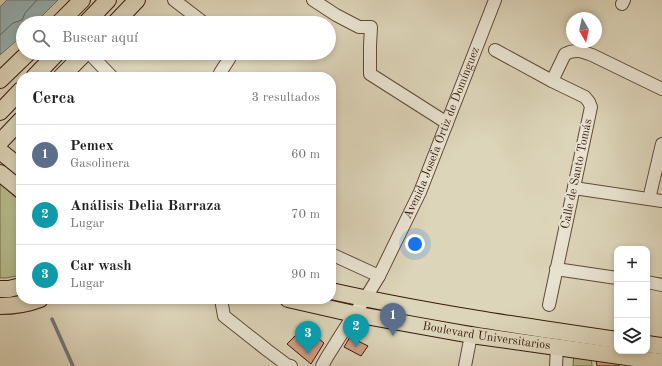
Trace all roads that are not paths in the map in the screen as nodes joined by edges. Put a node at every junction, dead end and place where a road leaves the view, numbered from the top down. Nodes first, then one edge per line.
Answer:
1 (82, 0) edge
2 (108, 0) edge
3 (137, 0) edge
4 (174, 0) edge
5 (313, 0) edge
6 (495, 0) edge
7 (65, 16) edge
8 (93, 16) edge
9 (122, 16) edge
10 (195, 16) edge
11 (495, 50) dead end
12 (21, 60) edge
13 (50, 60) edge
14 (78, 60) edge
15 (96, 60) edge
16 (228, 60) edge
17 (39, 72) edge
18 (66, 72) edge
19 (107, 72) edge
20 (221, 72) edge
21 (0, 80) edge
22 (552, 81) junction
23 (662, 89) edge
24 (16, 95) edge
25 (0, 112) edge
26 (447, 123) junction
27 (16, 125) edge
28 (0, 142) edge
29 (662, 144) edge
30 (0, 151) edge
31 (16, 164) edge
32 (0, 173) edge
33 (16, 186) edge
34 (574, 188) junction
35 (649, 199) junction
36 (662, 201) edge
37 (336, 256) edge
38 (556, 269) junction
39 (380, 276) junction
40 (614, 278) edge
41 (650, 283) edge
42 (662, 285) edge
43 (16, 287) edge
44 (0, 288) edge
45 (336, 292) edge
46 (365, 299) junction
47 (22, 304) edge
48 (223, 304) edge
49 (310, 304) edge
50 (549, 305) dead end
51 (0, 306) edge
52 (354, 314) junction
53 (471, 335) junction
54 (614, 340) edge
55 (650, 344) edge
56 (662, 346) edge
57 (557, 347) junction
58 (662, 362) edge
59 (291, 366) edge
60 (322, 366) edge
61 (465, 366) edge
62 (556, 366) edge

1 - 7 main road
2 - 8 main road
3 - 9 main road
4 - 10 street
5 - 26 street
6 - 26 street, Avenida Josefa Ortiz de Domínguez
11 - 22 street, Calle de Santo Tomás
12 - 21 main road
13 - 17 main road
14 - 18 main road
15 - 19 street
16 - 20 street
22 - 23 street
22 - 34 street, Calle de Santo Tomás
24 - 25 main road
26 - 39 street, Avenida Josefa Ortiz de Domínguez
27 - 28 main road
29 - 35 street
30 - 31 main road
32 - 33 main road
34 - 35 street
34 - 38 street, Calle de Santo Tomás
35 - 36 street
37 - 39 street
38 - 40 street
38 - 50 street, Calle de Santo Tomás
39 - 46 street, Avenida Josefa Ortiz de Domínguez
41 - 42 street
43 - 44 main road
45 - 46 main road, Boulevard Universitarios
46 - 52 street, Avenida Josefa Ortiz de Domínguez
46 - 54 main road, Boulevard Universitarios
47 - 51 main road
48 - 59 street
49 - 52 main road, Boulevard Universitarios
52 - 53 main road, Boulevard Universitarios
52 - 60 street, Avenida Josefa Ortiz de Domínguez
53 - 57 main road, Boulevard Universitarios
53 - 61 street
55 - 56 main road
57 - 58 main road, Boulevard Universitarios
57 - 62 street

